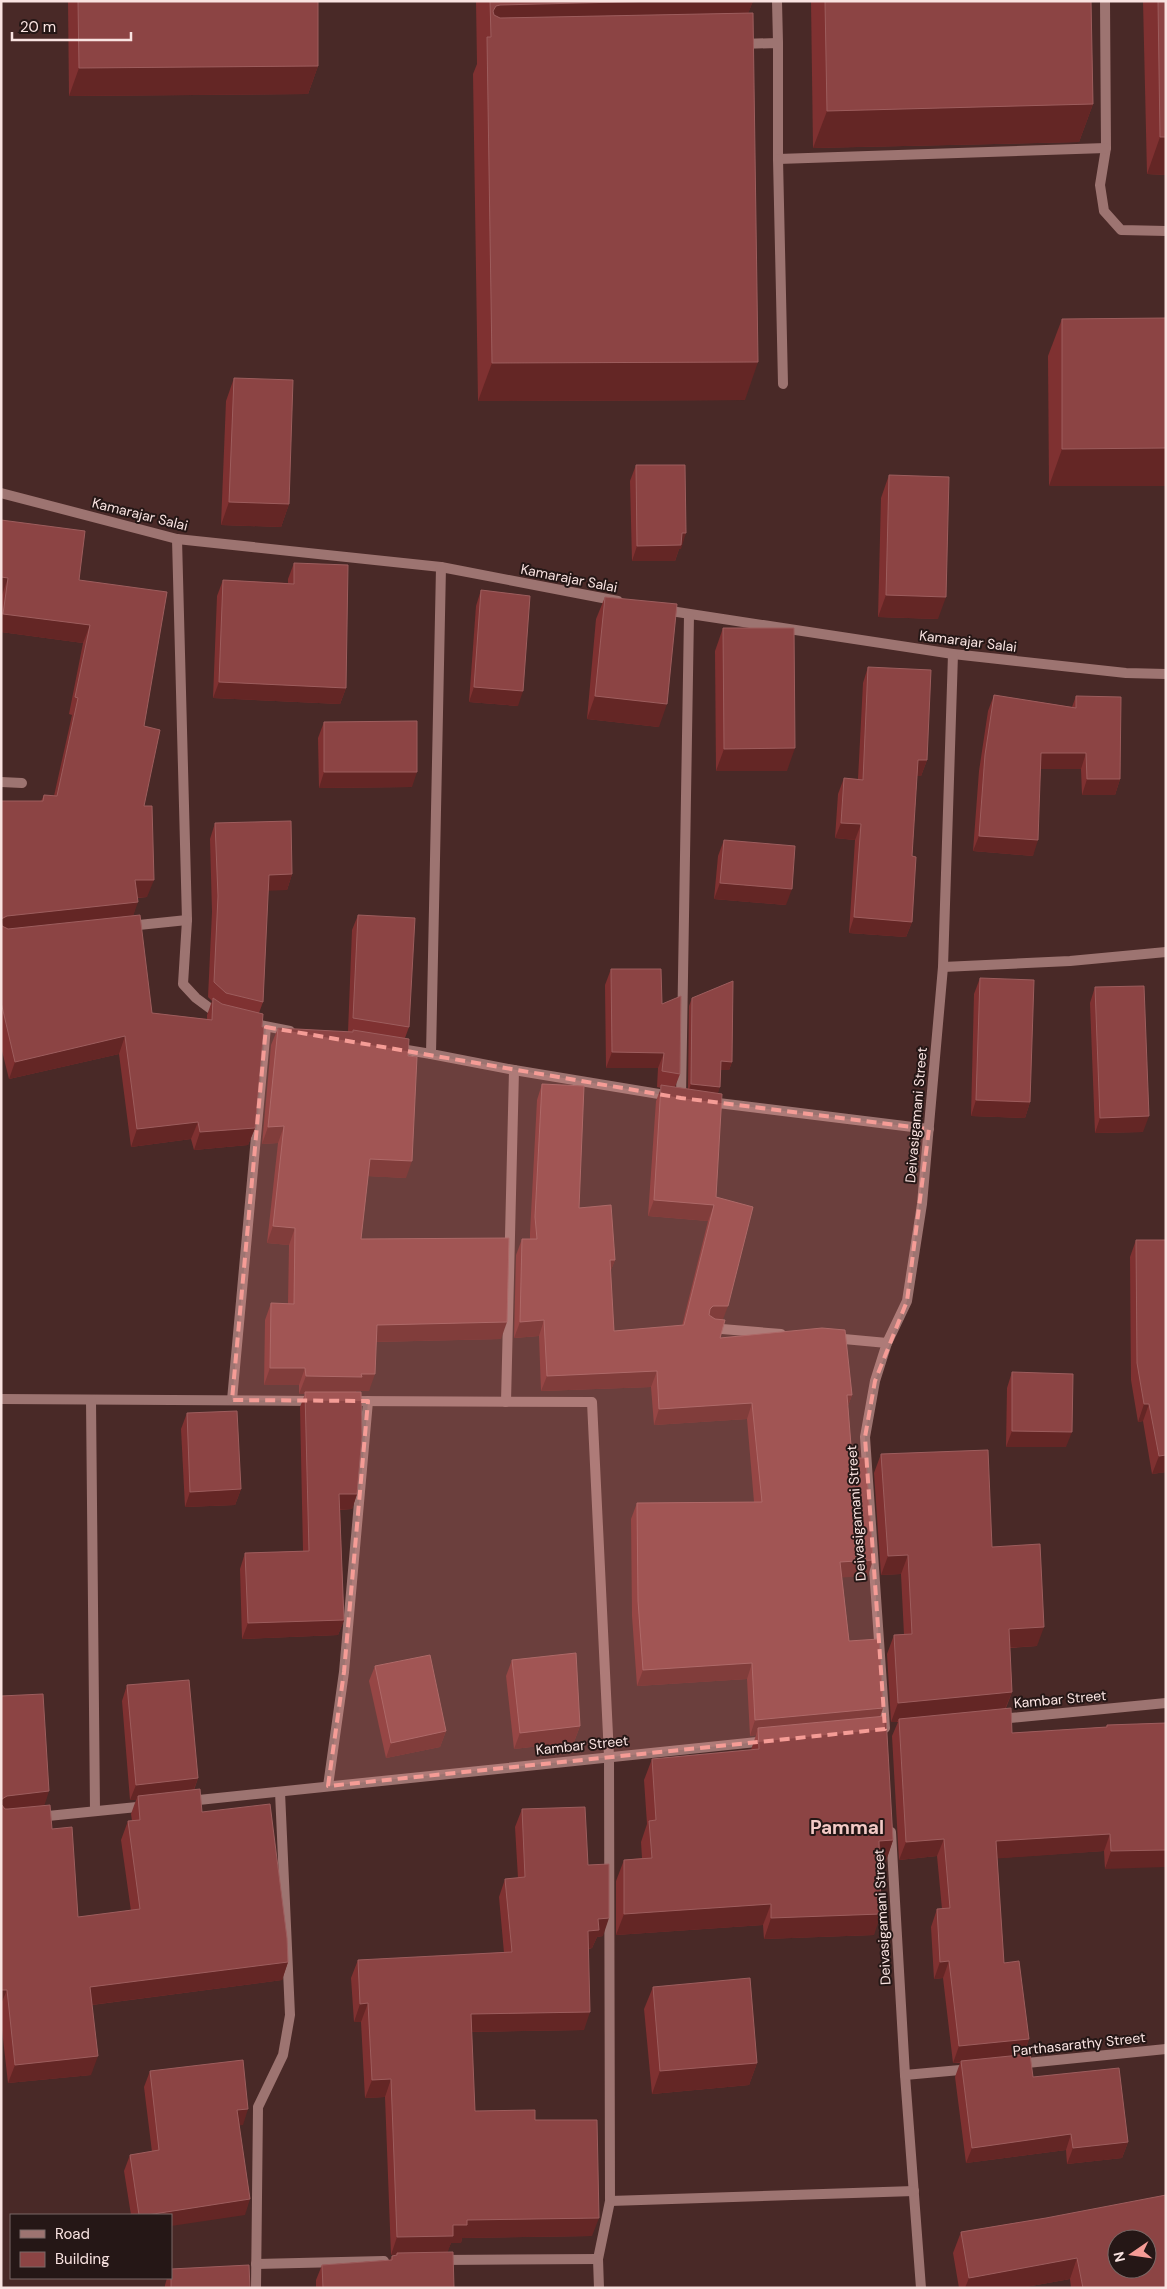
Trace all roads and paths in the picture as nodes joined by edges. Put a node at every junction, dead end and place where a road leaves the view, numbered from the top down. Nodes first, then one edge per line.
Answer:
1 (777, 1) edge
2 (1105, 1) edge
3 (778, 43) junction
4 (729, 44) edge
5 (1106, 148) junction
6 (778, 159) junction
7 (1166, 231) edge
8 (783, 384) dead end
9 (1, 493) edge
10 (177, 539) junction
11 (441, 567) junction
12 (632, 604) edge
13 (651, 608) edge
14 (689, 615) junction
15 (953, 654) junction
16 (1166, 674) edge
17 (1, 782) edge
18 (22, 783) dead end
19 (187, 920) junction
20 (119, 928) edge
21 (1166, 952) edge
22 (943, 967) junction
23 (266, 1028) junction
24 (304, 1034) edge
25 (382, 1046) edge
26 (431, 1054) junction
27 (514, 1070) junction
28 (691, 1099) junction
29 (929, 1129) junction
30 (710, 1328) edge
31 (789, 1335) edge
32 (818, 1337) edge
33 (887, 1343) junction
34 (1, 1399) edge
35 (91, 1400) junction
36 (232, 1400) junction
37 (368, 1401) junction
38 (506, 1402) junction
39 (1166, 1703) edge
40 (992, 1720) edge
41 (885, 1732) edge
42 (777, 1740) edge
43 (609, 1756) junction
44 (328, 1786) junction
45 (280, 1792) junction
46 (183, 1802) edge
47 (154, 1805) edge
48 (95, 1811) junction
49 (29, 1818) edge
50 (890, 1818) edge
51 (1166, 2049) edge
52 (1011, 2065) edge
53 (982, 2068) edge
54 (905, 2075) junction
55 (914, 2191) junction
56 (610, 2201) junction
57 (598, 2259) junction
58 (431, 2260) edge
59 (392, 2261) edge
60 (256, 2264) junction
61 (256, 2288) edge
62 (599, 2288) edge
63 (921, 2288) edge

1 - 3 street
2 - 5 street
3 - 4 street
3 - 6 street
5 - 6 street
5 - 7 street
6 - 8 street
9 - 10 street, Kamarajar Salai
10 - 11 street, Kamarajar Salai
10 - 19 street
11 - 12 street, Kamarajar Salai
11 - 26 street
13 - 14 street, Kamarajar Salai
14 - 15 street, Kamarajar Salai
14 - 28 street
15 - 16 street, Kamarajar Salai
15 - 22 street, Deivasigamani Street
17 - 18 street
19 - 20 street
19 - 23 street
21 - 22 street
22 - 29 street, Deivasigamani Street
23 - 24 street
23 - 36 street
25 - 26 street
26 - 27 street
27 - 28 street
27 - 38 street
28 - 29 street
29 - 33 street, Deivasigamani Street
30 - 31 street
32 - 33 street
33 - 41 street, Deivasigamani Street
34 - 35 street
35 - 36 street
35 - 48 street
36 - 37 street
37 - 38 street
37 - 44 street
38 - 43 street
39 - 40 street, Kambar Street
42 - 43 street, Kambar Street
43 - 44 street, Kambar Street
43 - 56 street
44 - 45 street, Kambar Street
45 - 46 street, Kambar Street
45 - 60 street
47 - 48 street
48 - 49 street
50 - 54 street, Deivasigamani Street
51 - 52 street, Parthasarathy Street
53 - 54 street
54 - 55 street, Deivasigamani Street
55 - 56 street
55 - 63 street, Deivasigamani Street
56 - 57 street
57 - 58 street
57 - 62 street
59 - 60 street
60 - 61 street

